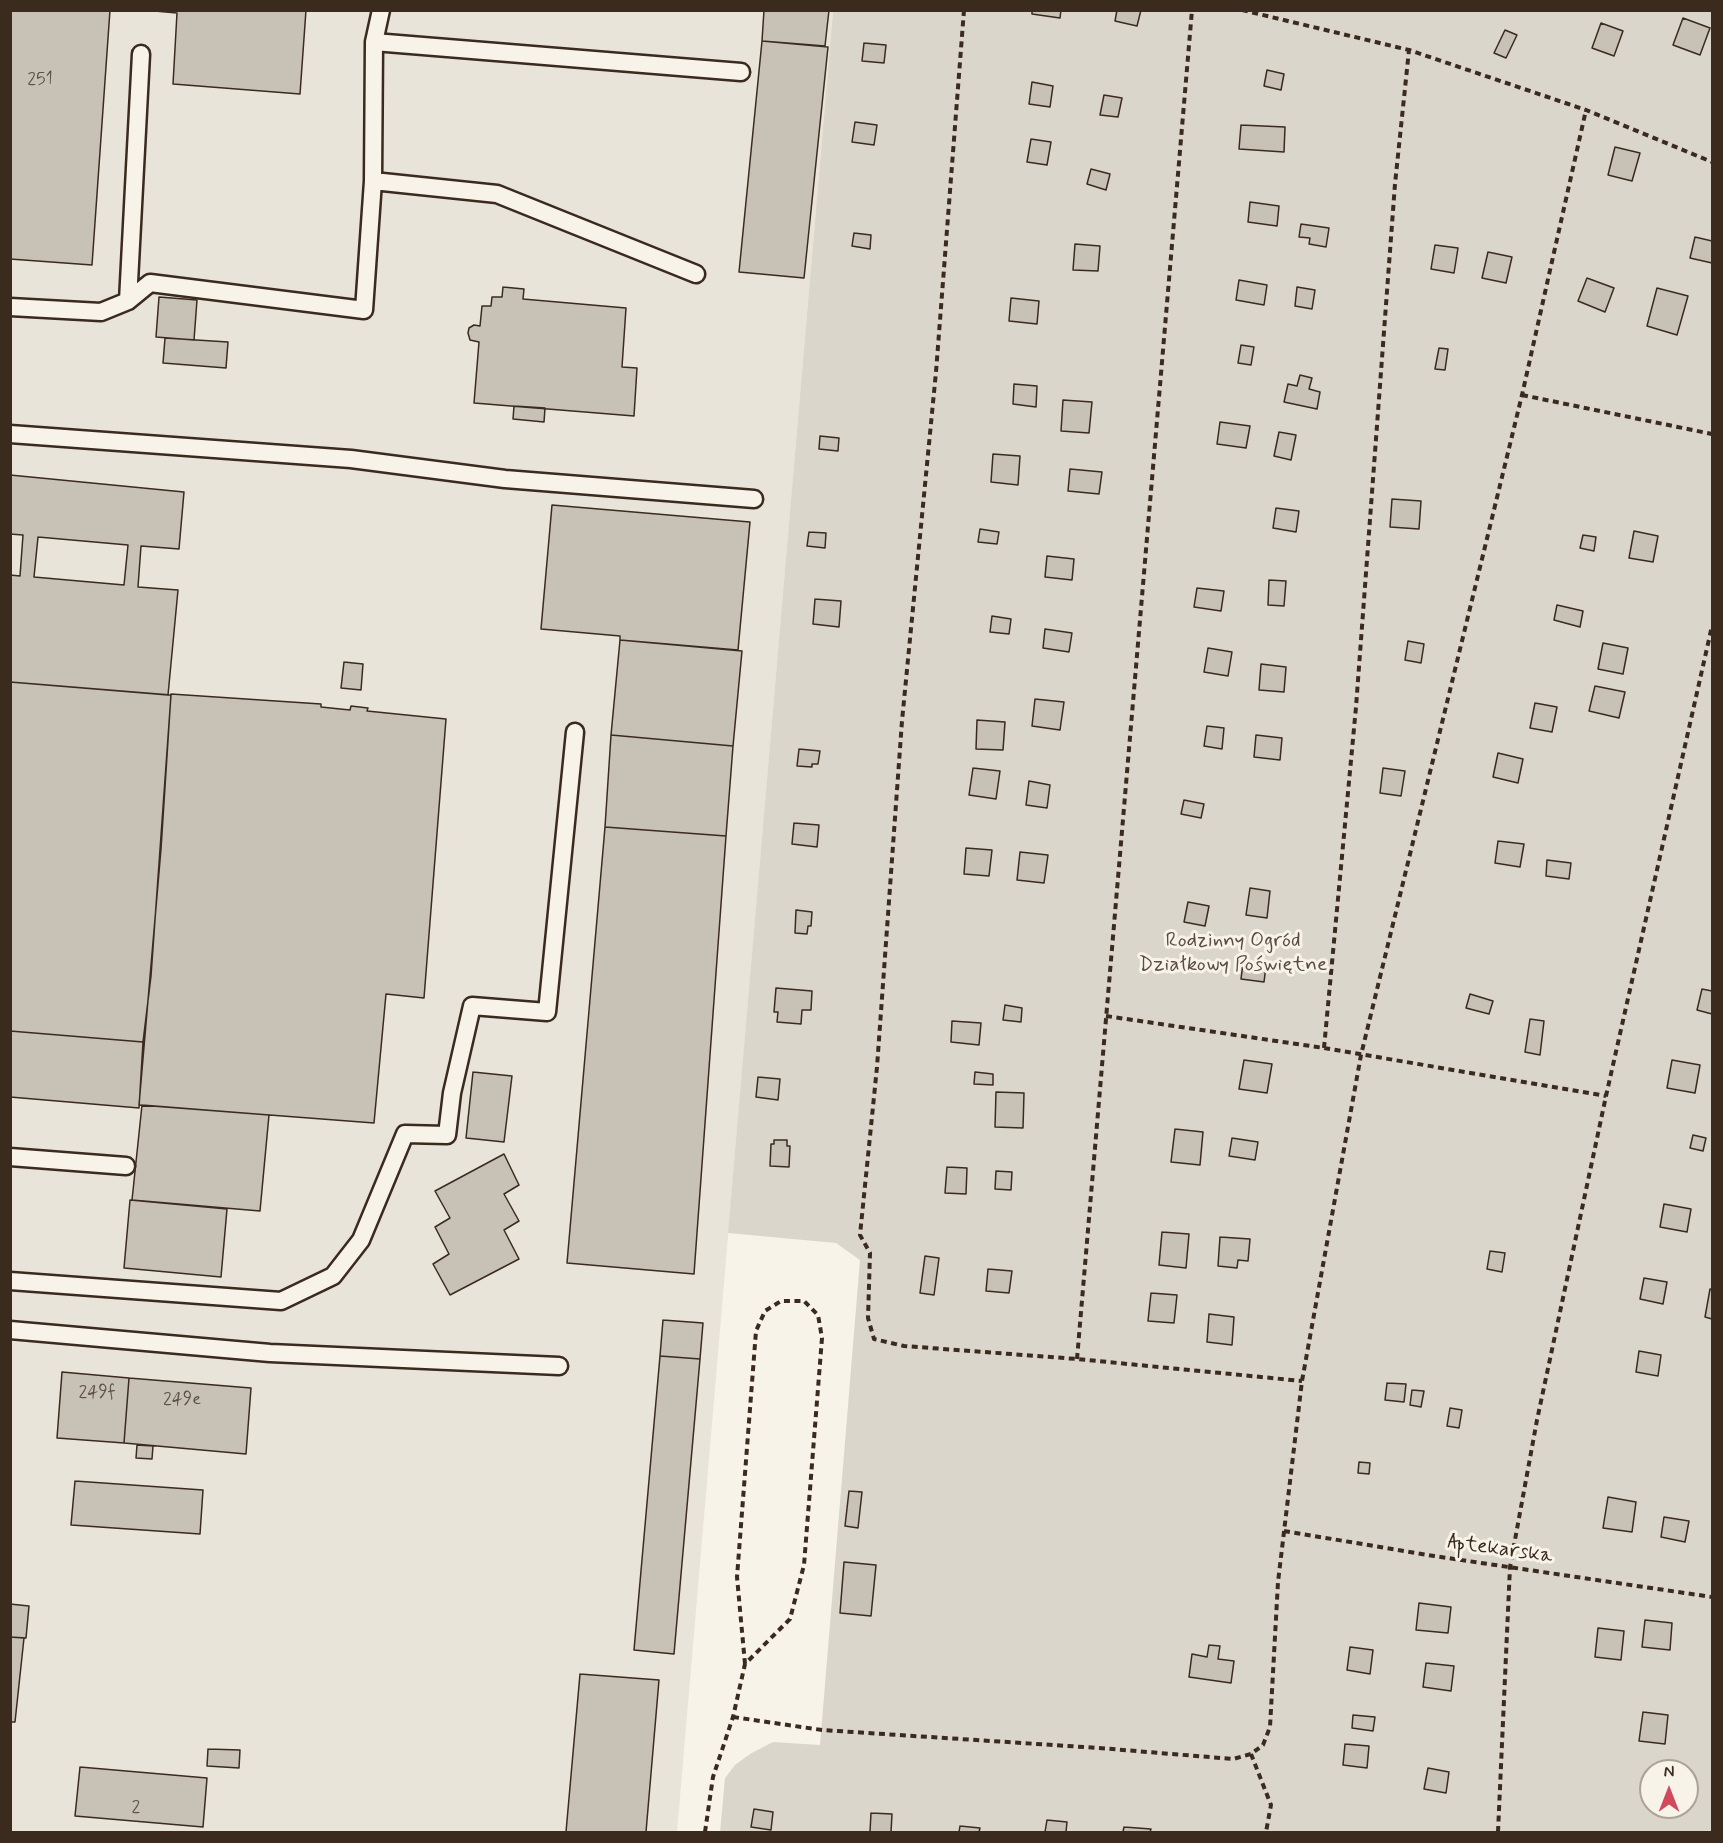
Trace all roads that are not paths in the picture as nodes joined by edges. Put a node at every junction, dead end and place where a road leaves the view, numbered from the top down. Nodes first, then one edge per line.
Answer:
1 (381, 10) edge
2 (374, 42) junction
3 (141, 54) dead end
4 (741, 72) dead end
5 (372, 181) junction
6 (696, 274) dead end
7 (128, 301) junction
8 (10, 307) edge
9 (10, 434) edge
10 (754, 499) dead end
11 (575, 732) dead end
12 (10, 1157) edge
13 (126, 1166) dead end
14 (10, 1281) edge
15 (10, 1330) edge
16 (559, 1366) dead end

1 - 2 lane
2 - 4 lane
2 - 5 lane
3 - 7 lane
5 - 6 lane
5 - 7 lane
7 - 8 lane
9 - 10 lane
11 - 14 lane
12 - 13 lane
15 - 16 lane

